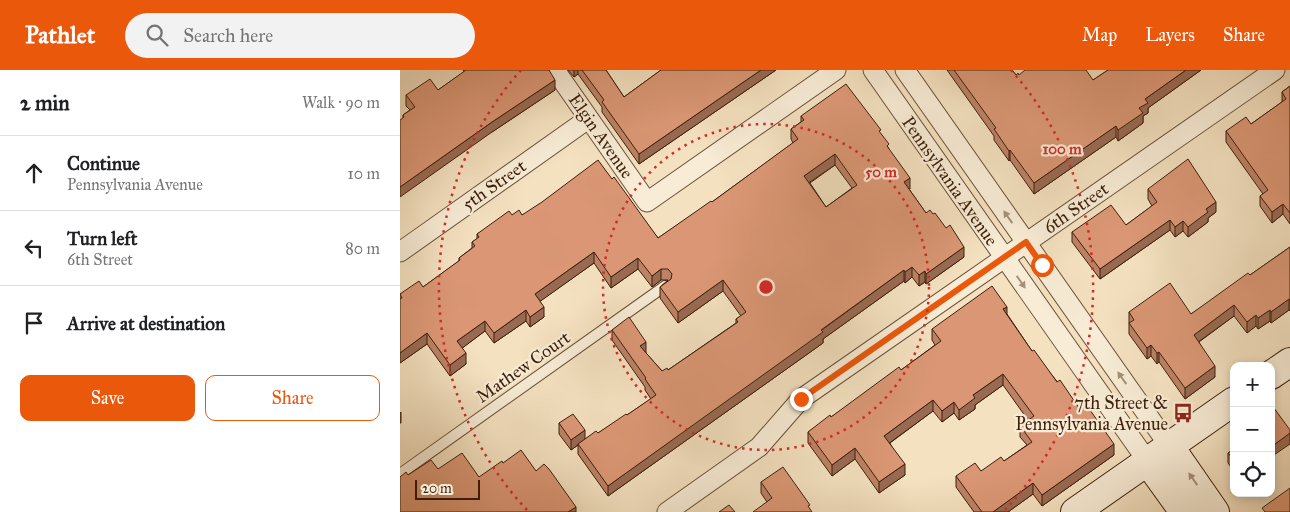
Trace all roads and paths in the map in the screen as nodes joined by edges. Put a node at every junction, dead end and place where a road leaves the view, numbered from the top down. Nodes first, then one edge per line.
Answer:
1 (555, 70) edge
2 (836, 70) edge
3 (873, 70) edge
4 (906, 70) edge
5 (1275, 70) edge
6 (588, 119) junction
7 (1026, 242) junction
8 (400, 252) edge
9 (1004, 257) junction
10 (665, 286) edge
11 (1290, 362) edge
12 (1275, 372) edge
13 (1230, 404) edge
14 (1170, 447) junction
15 (1148, 462) junction
16 (400, 474) edge
17 (667, 512) edge
18 (1075, 512) edge
19 (1184, 512) edge
20 (1215, 512) edge

1 - 6 street, Elgin Avenue
2 - 6 street, Elgin Avenue
3 - 9 street, Pennsylvania Avenue
7 -> 4 street, Pennsylvania Avenue
5 - 7 street, 6th Street
6 - 8 street, 5th Street
7 - 9 street, 6th Street
14 -> 7 street, Pennsylvania Avenue
9 -> 15 street, Pennsylvania Avenue
9 - 17 street, 6th Street
10 - 16 lane, Mathew Court
11 - 12 street
13 - 14 street
14 - 15 street
20 -> 14 street, Pennsylvania Avenue
15 - 18 street
15 - 19 street, Pennsylvania Avenue

